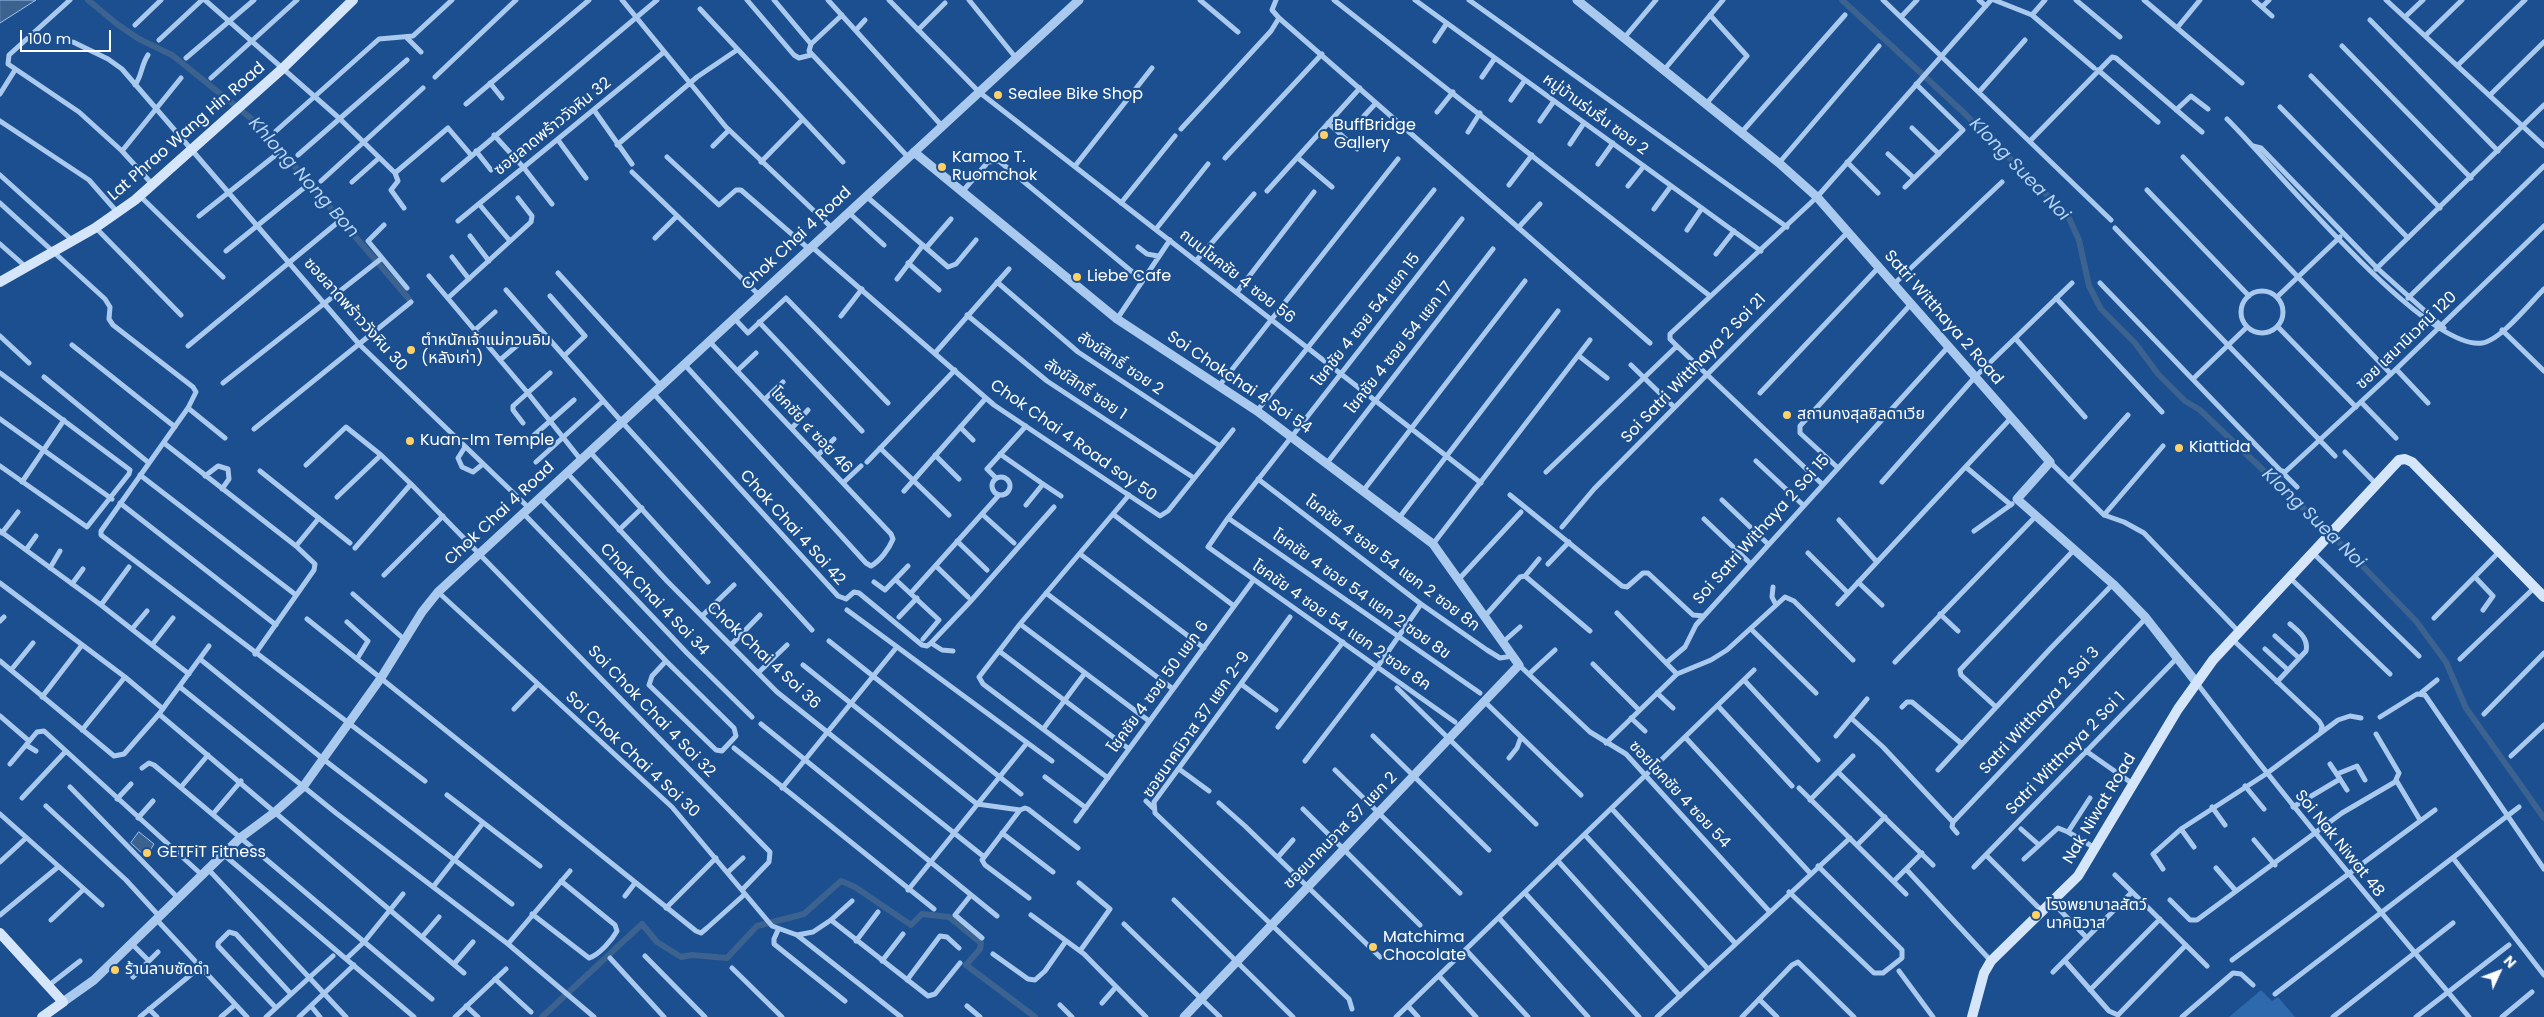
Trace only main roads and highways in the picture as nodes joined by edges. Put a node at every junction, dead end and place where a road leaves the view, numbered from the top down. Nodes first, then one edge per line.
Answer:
1 (353, 0) edge
2 (0, 282) edge
3 (2544, 597) edge
4 (0, 934) edge
5 (42, 1017) edge
6 (1972, 1017) edge

1 - 2 main road, Lat Phrao Wang Hin Road
3 - 6 main road, Nak Niwat Road
4 - 5 main road, Chok Chai 4 Road

